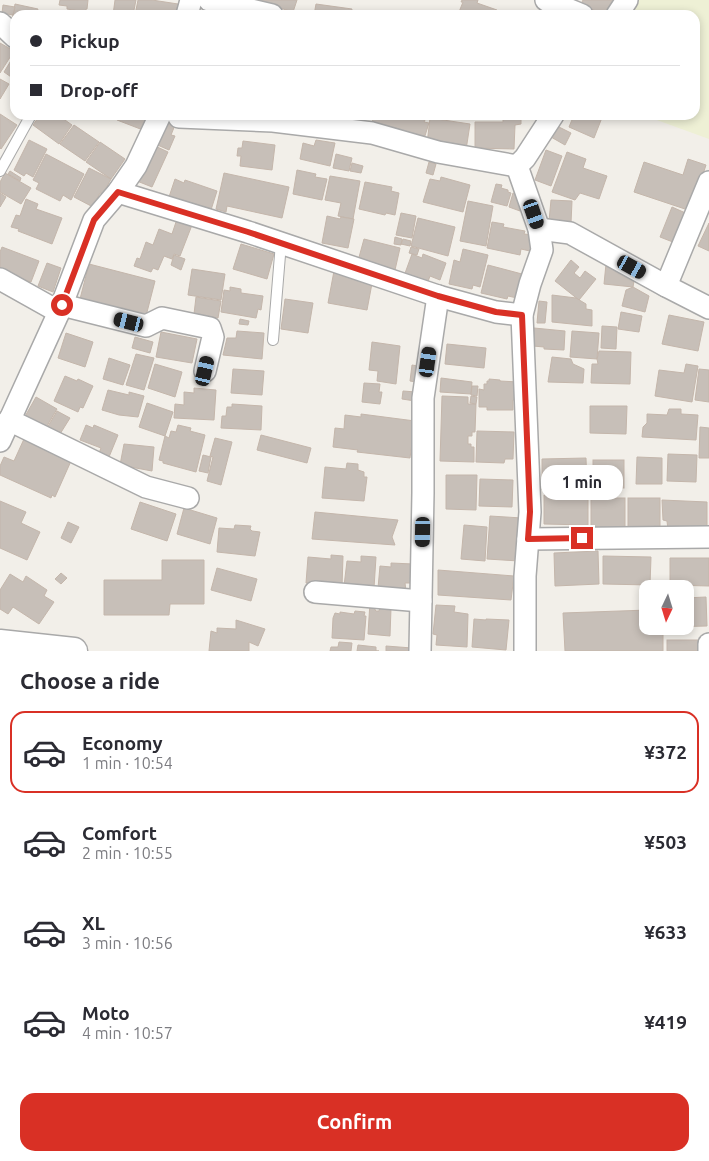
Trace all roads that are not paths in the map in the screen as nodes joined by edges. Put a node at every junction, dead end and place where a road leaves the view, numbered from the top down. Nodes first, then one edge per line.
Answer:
1 (209, 0) edge
2 (546, 0) edge
3 (251, 10) edge
4 (570, 10) edge
5 (0, 24) edge
6 (10, 33) edge
7 (28, 120) edge
8 (158, 120) edge
9 (250, 120) edge
10 (550, 120) edge
11 (517, 166) junction
12 (0, 171) edge
13 (709, 182) edge
14 (118, 192) junction
15 (539, 229) junction
16 (281, 243) junction
17 (0, 278) edge
18 (666, 286) junction
19 (438, 296) junction
20 (60, 308) junction
21 (709, 308) edge
22 (522, 315) junction
23 (273, 340) dead end
24 (205, 371) dead end
25 (9, 420) junction
26 (0, 441) edge
27 (188, 498) dead end
28 (709, 537) edge
29 (528, 539) junction
30 (315, 592) dead end
31 (421, 601) junction
32 (0, 643) edge
33 (709, 644) edge
34 (74, 651) edge
35 (420, 651) edge
36 (525, 651) edge
37 (709, 651) edge

1 - 3 street
2 - 4 street
5 - 6 street
7 - 12 lane
8 - 14 street
9 - 11 street
10 - 11 street
11 - 15 street
13 - 18 street
14 - 16 street
14 - 20 street
15 - 18 street
15 - 22 street
16 - 19 street
16 - 23 lane
17 - 20 street
18 - 21 street
19 - 22 street
19 - 31 street
20 - 24 street
20 - 25 street
22 - 29 street
25 - 26 street
25 - 27 street
28 - 29 street
29 - 36 street
30 - 31 street
31 - 35 street
32 - 34 street
33 - 37 street

